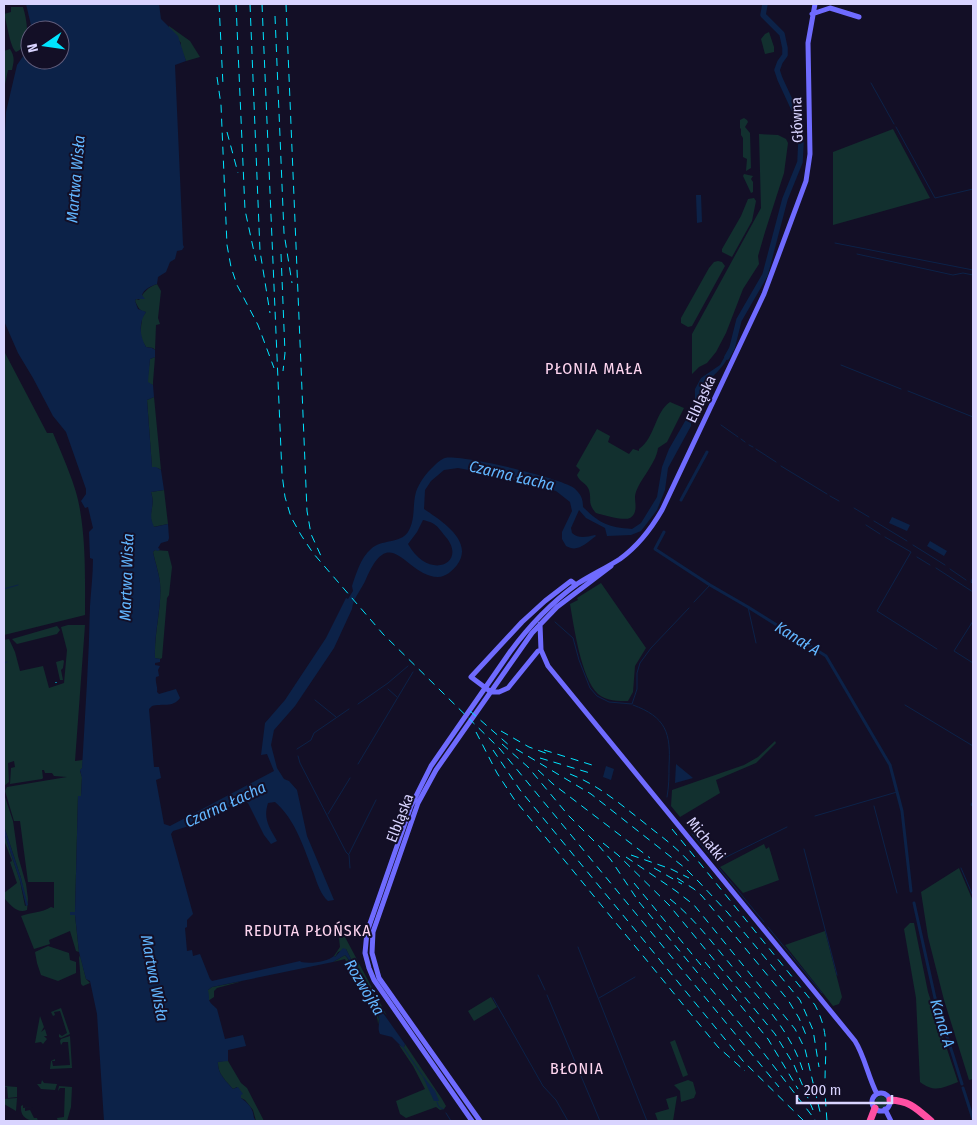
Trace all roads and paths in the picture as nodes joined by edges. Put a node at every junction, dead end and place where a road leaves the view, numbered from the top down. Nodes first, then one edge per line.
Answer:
1 (815, 4) edge
2 (812, 14) junction
3 (859, 17) dead end
4 (787, 234) joint
5 (618, 559) junction
6 (576, 585) junction
7 (526, 619) junction
8 (540, 624) junction
9 (531, 625) junction
10 (532, 634) junction
11 (540, 637) junction
12 (541, 650) junction
13 (494, 682) junction
14 (451, 743) junction
15 (877, 1094) junction
16 (890, 1100) junction
17 (875, 1108) junction
18 (885, 1109) junction
19 (472, 1121) edge
20 (480, 1121) edge
21 (870, 1121) edge
22 (891, 1121) edge
23 (931, 1121) edge

1 - 2 main road, Główna
2 - 3 main road
2 - 4 main road, Główna
4 - 5 main road, Elbląska
5 - 6 main road, Elbląska
5 - 8 main road, Elbląska
6 - 7 main road
6 - 9 main road, Elbląska
7 - 9 main road
7 - 12 main road
8 - 10 main road, Elbląska
8 - 11 main road
9 - 13 main road, Elbląska
10 - 11 main road
10 - 13 main road, Elbląska
11 - 12 main road
12 - 15 main road, Michałki
13 - 14 main road, Elbląska
14 - 19 main road, Elbląska
14 - 20 main road, Elbląska
15 - 16 main road
15 - 17 main road
16 - 18 main road
16 - 23 highway
17 - 18 main road
17 - 21 highway
18 - 22 main road

